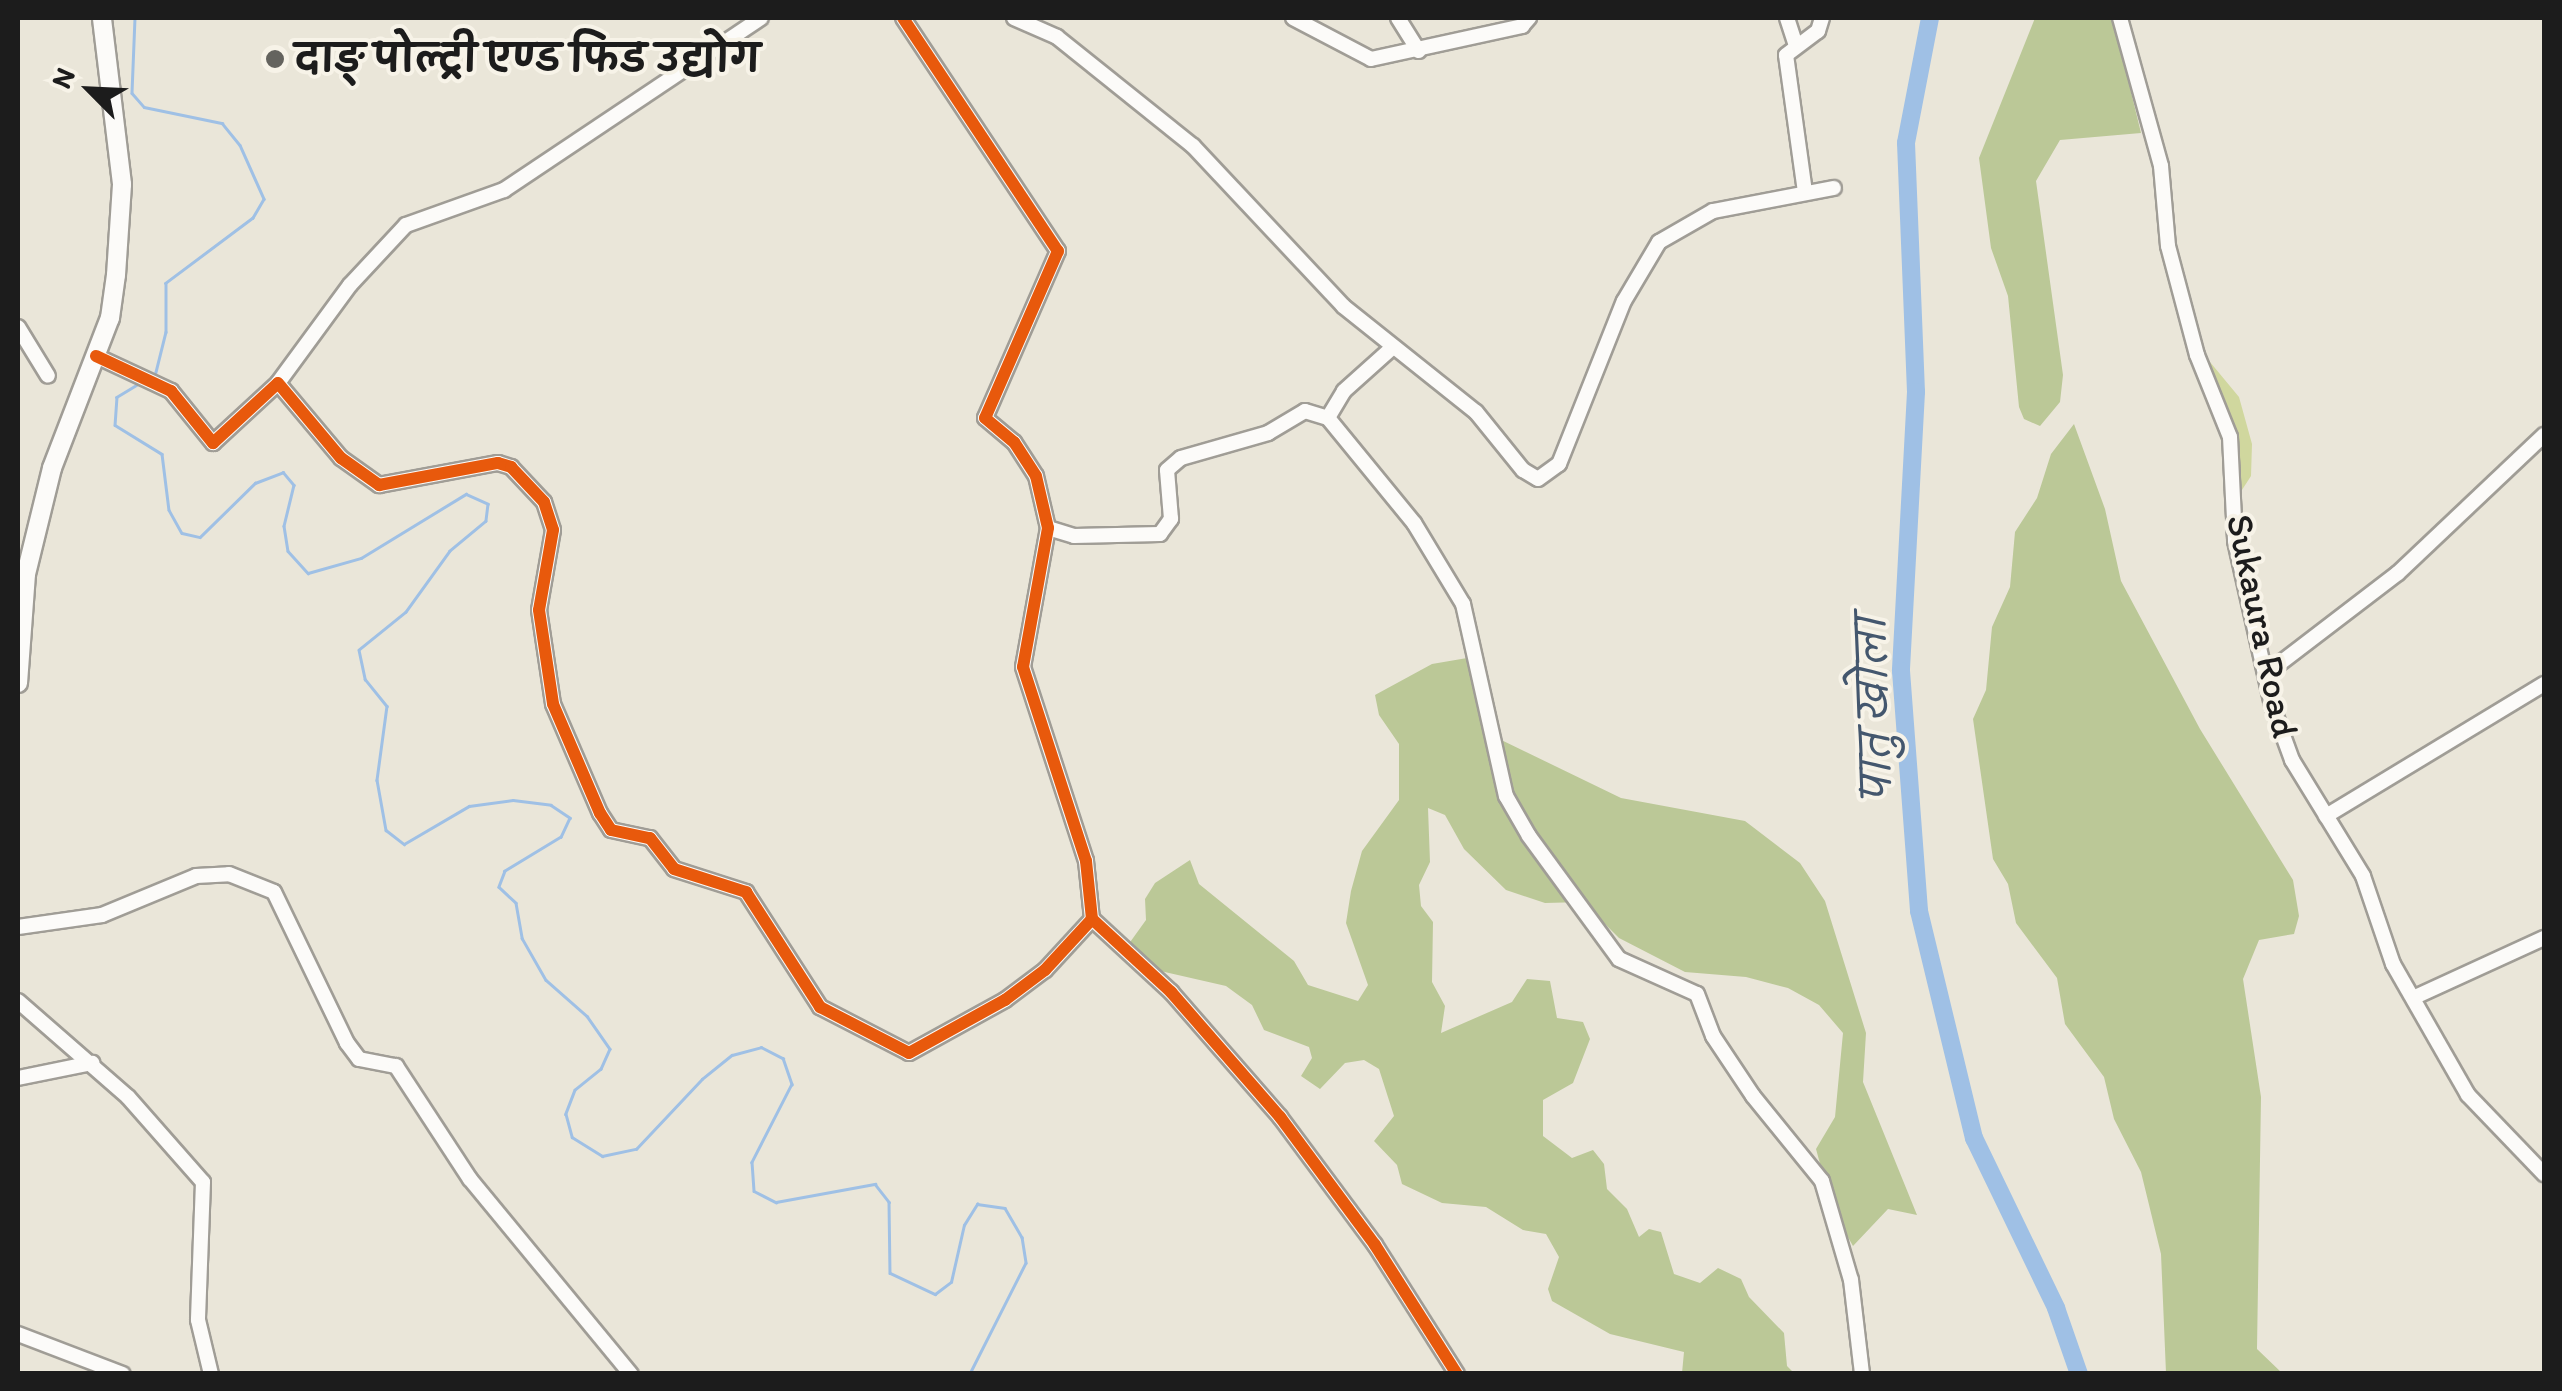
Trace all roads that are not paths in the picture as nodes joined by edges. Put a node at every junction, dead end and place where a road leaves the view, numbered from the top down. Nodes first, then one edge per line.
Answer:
1 (102, 18) edge
2 (761, 18) edge
3 (903, 18) edge
4 (1014, 18) edge
5 (1293, 18) edge
6 (1398, 18) edge
7 (1529, 18) edge
8 (1788, 18) edge
9 (1822, 18) edge
10 (2120, 18) edge
11 (1501, 23) edge
12 (1795, 44) junction
13 (1419, 51) junction
14 (1834, 188) dead end
15 (1804, 192) junction
16 (18, 327) edge
17 (1394, 347) junction
18 (96, 356) junction
19 (48, 376) dead end
20 (278, 383) junction
21 (1328, 418) junction
22 (2544, 435) edge
23 (1048, 528) junction
24 (2266, 674) junction
25 (18, 683) edge
26 (2544, 684) edge
27 (2326, 816) junction
28 (1092, 919) junction
29 (18, 927) edge
30 (2544, 938) edge
31 (2415, 996) junction
32 (18, 1001) edge
33 (92, 1063) junction
34 (18, 1078) edge
35 (2544, 1174) edge
36 (18, 1334) edge
37 (123, 1374) edge
38 (211, 1374) edge
39 (630, 1374) edge
40 (1457, 1374) edge
41 (1862, 1374) edge

1 - 18 main road
2 - 20 street
3 - 23 street
4 - 17 street
5 - 13 street
6 - 13 street
7 - 11 street
8 - 12 street
9 - 12 street
10 - 24 street, Sukaura Road
11 - 13 street
12 - 15 street
14 - 15 street
15 - 17 street
16 - 19 street
17 - 21 street
18 - 20 street
18 - 25 main road
20 - 28 street
21 - 23 street
21 - 41 street
22 - 24 street
23 - 28 street
24 - 27 street, Sukaura Road
26 - 27 street
27 - 31 street, Sukaura Road
28 - 40 street
29 - 39 street
30 - 31 street
31 - 35 street, Sukaura Road
32 - 33 street
33 - 34 street
33 - 38 street
36 - 37 street

